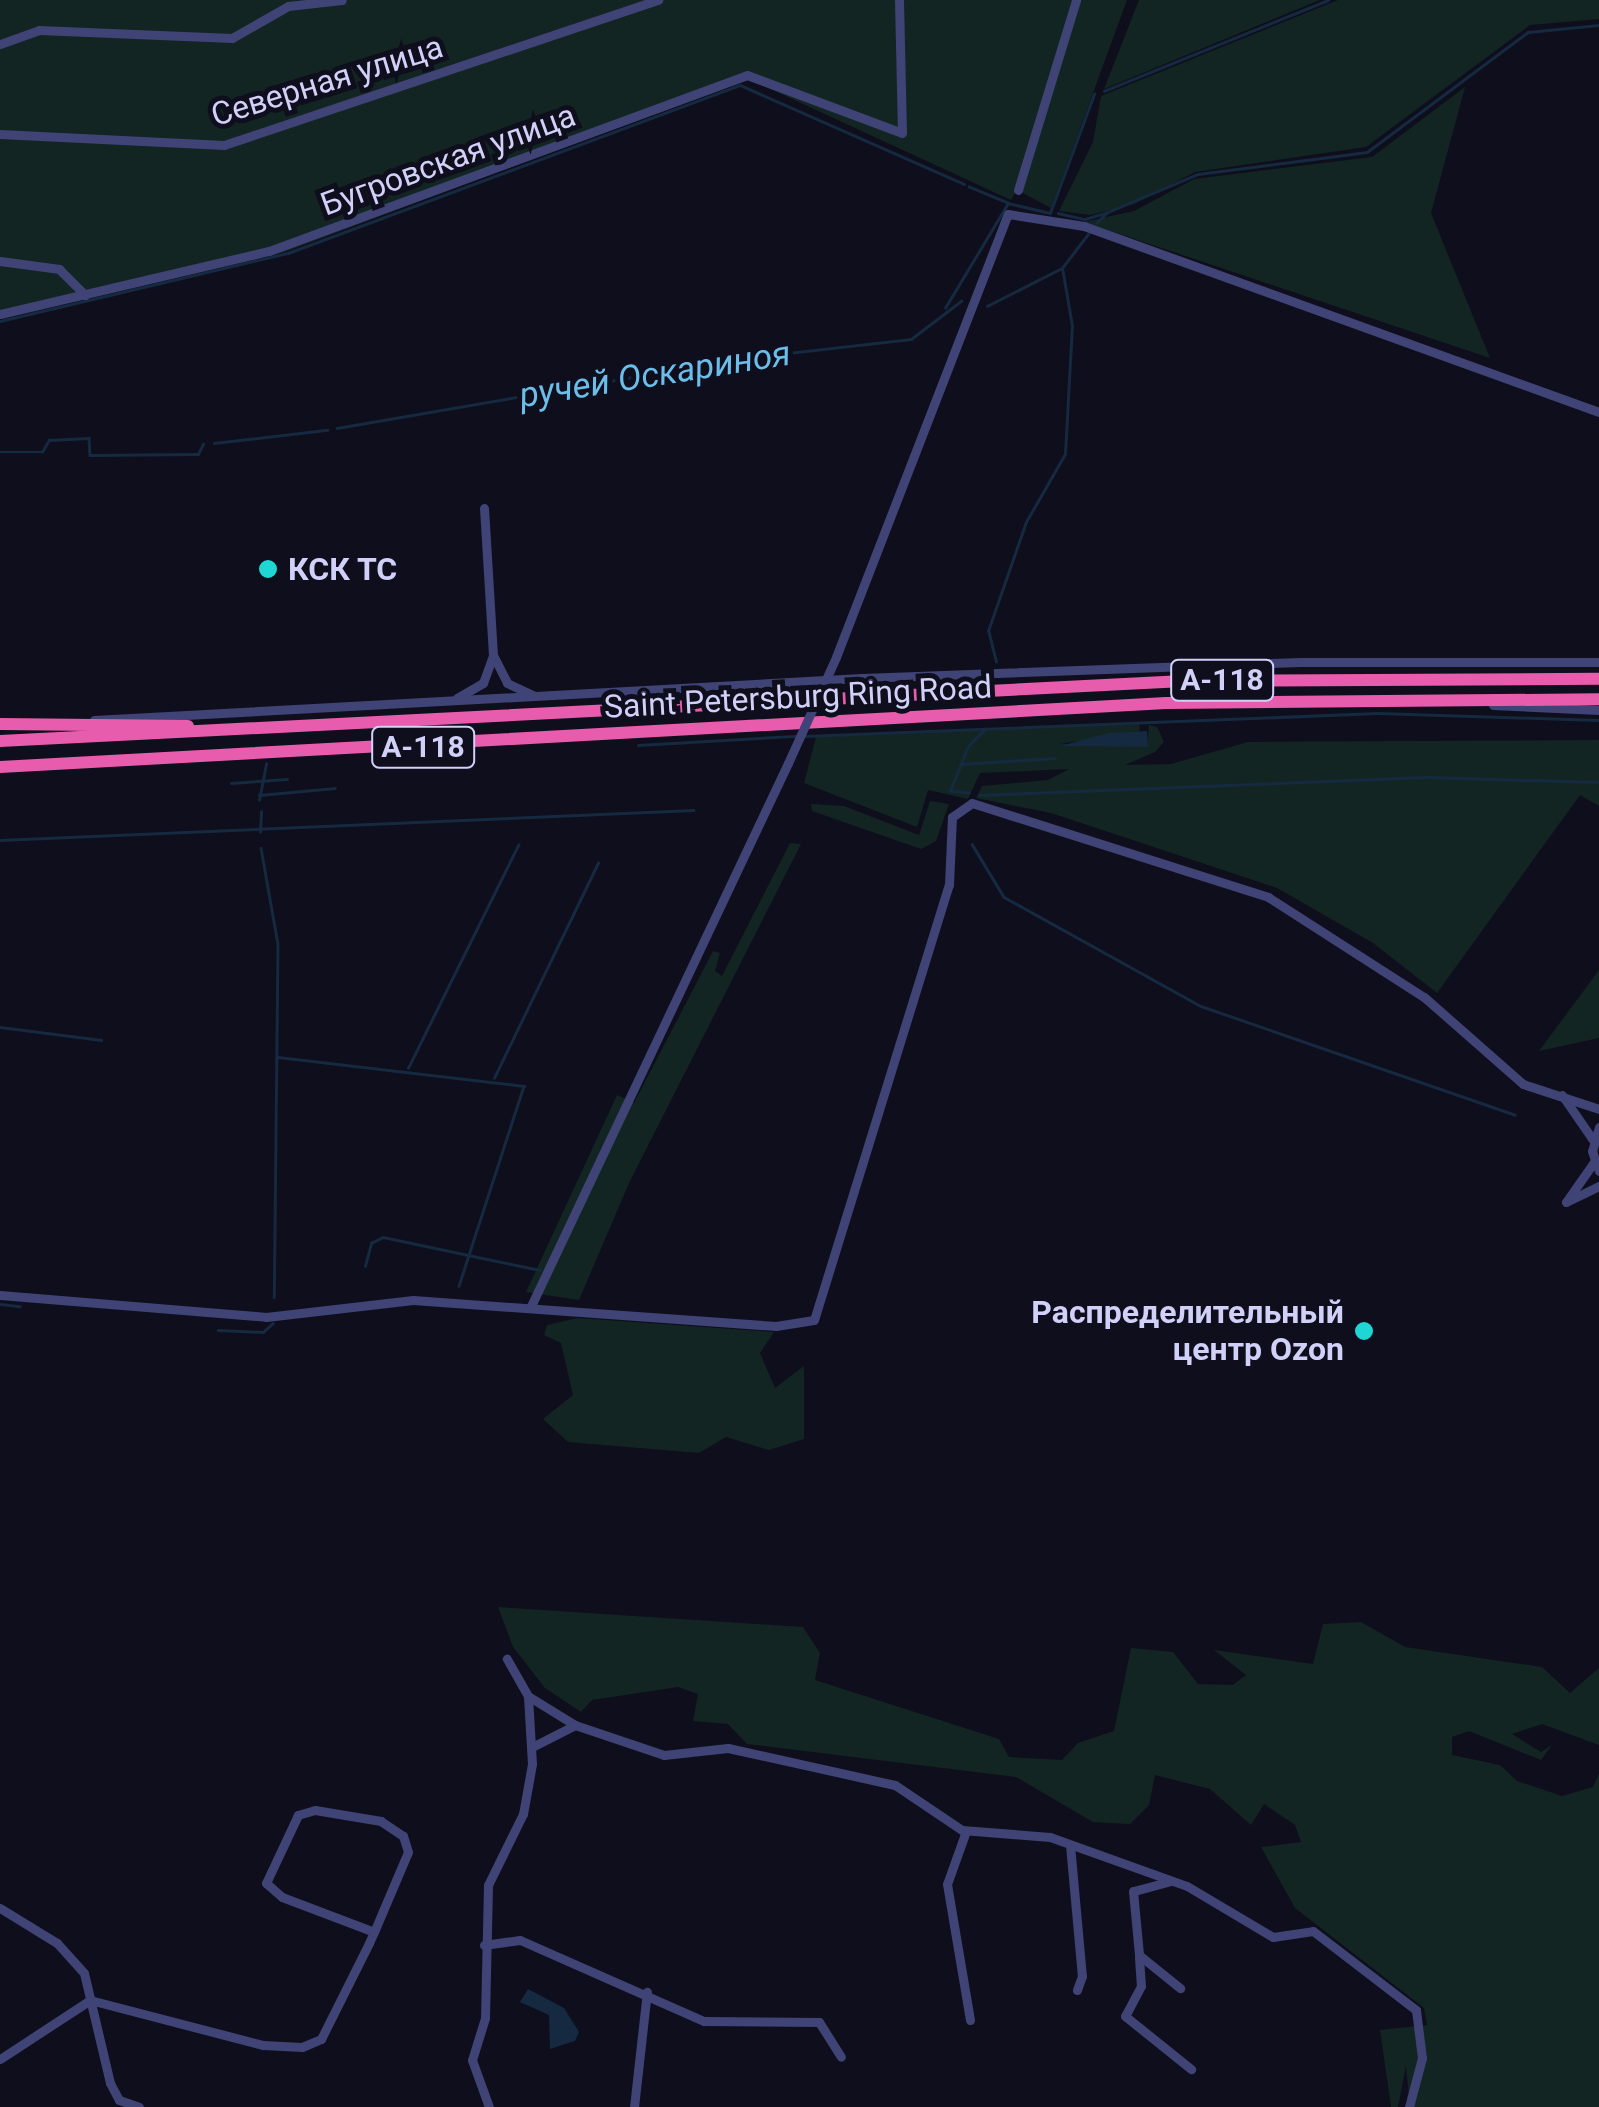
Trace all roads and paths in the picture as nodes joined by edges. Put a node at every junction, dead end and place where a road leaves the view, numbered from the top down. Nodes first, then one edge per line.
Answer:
1 (342, 0) edge
2 (658, 0) edge
3 (899, 0) edge
4 (1076, 0) edge
5 (287, 3) edge
6 (0, 44) edge
7 (0, 134) edge
8 (1018, 190) dead end
9 (0, 260) edge
10 (85, 295) junction
11 (0, 314) edge
12 (1599, 412) edge
13 (484, 508) dead end
14 (493, 655) junction
15 (1599, 662) edge
16 (1599, 678) edge
17 (545, 698) junction
18 (1380, 698) junction
19 (1599, 699) edge
20 (444, 702) junction
21 (1599, 710) edge
22 (37, 723) junction
23 (0, 724) edge
24 (236, 730) junction
25 (0, 741) edge
26 (0, 767) edge
27 (1562, 1094) junction
28 (1599, 1110) edge
29 (1599, 1127) edge
30 (1593, 1140) junction
31 (1597, 1166) edge
32 (1599, 1186) edge
33 (0, 1296) edge
34 (531, 1306) junction
35 (507, 1659) dead end
36 (528, 1696) junction
37 (575, 1725) junction
38 (532, 1747) junction
39 (966, 1831) junction
40 (1070, 1845) junction
41 (1173, 1880) junction
42 (0, 1908) edge
43 (374, 1932) junction
44 (484, 1946) junction
45 (1139, 1955) junction
46 (1180, 1988) dead end
47 (1077, 1990) dead end
48 (647, 1992) junction
49 (90, 2000) junction
50 (970, 2020) dead end
51 (841, 2058) dead end
52 (0, 2059) edge
53 (1191, 2069) dead end
54 (139, 2107) edge
55 (489, 2107) edge
56 (634, 2107) edge
57 (1409, 2107) edge

1 - 5 street
2 - 7 street, Северная улица
3 - 10 street, Бугровская улица
4 - 8 street
5 - 6 street
9 - 10 street
10 - 11 street, Бугровская улица
12 - 34 street, bridge
13 - 14 street
14 - 17 street
14 - 20 street
15 - 17 street
16 - 24 highway, Saint Petersburg Ring Road / А-118
17 - 20 street
18 - 19 highway, Saint Petersburg Ring Road / А-118
18 - 21 street
18 - 26 highway, Saint Petersburg Ring Road / А-118
20 - 22 street
22 - 23 highway
22 - 24 highway
24 - 25 highway, Saint Petersburg Ring Road / А-118
27 - 28 street
27 - 30 street
27 - 34 street
29 - 30 street
30 - 31 street
31 - 32 street
33 - 34 street
35 - 36 street
36 - 37 street
36 - 38 street
37 - 38 street
37 - 39 street
38 - 44 street
39 - 40 street
39 - 50 street
40 - 41 street
40 - 47 street
41 - 45 street
41 - 57 street
42 - 49 street
43 - 43 street
43 - 49 street
44 - 48 street
44 - 55 street
45 - 46 street
45 - 53 street
48 - 51 street
48 - 56 street
49 - 52 street
49 - 54 street

